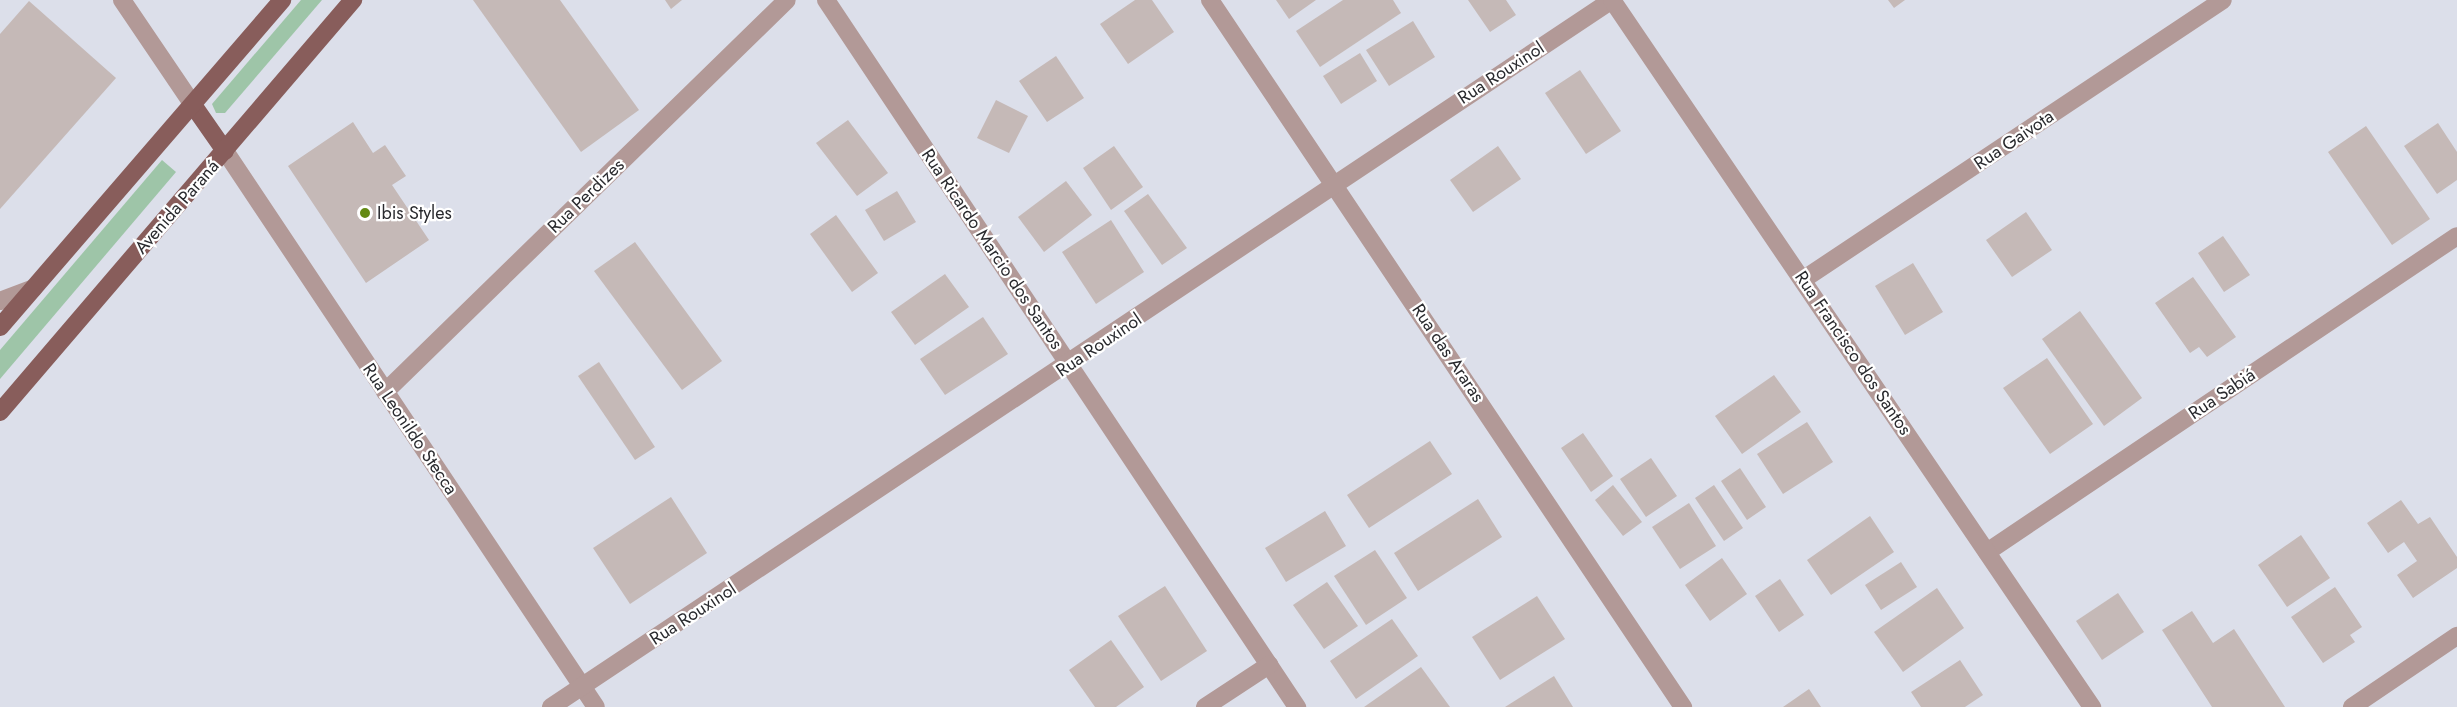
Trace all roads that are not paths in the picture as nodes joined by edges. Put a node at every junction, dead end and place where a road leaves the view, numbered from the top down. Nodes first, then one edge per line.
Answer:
1 (122, 0) edge
2 (282, 0) edge
3 (353, 0) edge
4 (786, 0) edge
5 (826, 0) edge
6 (1210, 0) edge
7 (1612, 0) edge
8 (2223, 0) edge
9 (193, 105) junction
10 (225, 151) junction
11 (1335, 183) junction
12 (2457, 236) edge
13 (1804, 279) junction
14 (34, 288) junction
15 (0, 301) edge
16 (0, 327) edge
17 (1070, 366) junction
18 (385, 392) junction
19 (0, 412) edge
20 (1987, 552) junction
21 (2457, 636) edge
22 (1269, 665) junction
23 (583, 687) junction
24 (551, 707) edge
25 (596, 707) edge
26 (1205, 707) edge
27 (1297, 707) edge
28 (1683, 707) edge
29 (2092, 707) edge
30 (2352, 707) edge

1 - 9 street
2 - 9 main road
3 - 10 main road, Avenida Paraná
4 - 18 street, Rua Perdizes
5 - 17 street, Rua Ricardo Marcio dos Santos
6 - 11 street, Rua das Araras
7 - 11 street, Rua Rouxinol
7 - 13 street, Rua Francisco dos Santos
8 - 13 street, Rua Gaivota
9 - 10 main road
9 - 14 main road
10 - 18 street, Rua Leonildo Stecca
10 - 19 main road, Avenida Paraná
11 - 17 street, Rua Rouxinol
11 - 28 street, Rua das Araras
12 - 20 street, Rua Sabiá
13 - 20 street, Rua Francisco dos Santos
14 - 15 street
14 - 16 main road
17 - 22 street, Rua Ricardo Marcio dos Santos
17 - 23 street, Rua Rouxinol
18 - 23 street, Rua Leonildo Stecca
20 - 29 street, Rua Francisco dos Santos
21 - 30 street
22 - 26 street
22 - 27 street, Rua Ricardo Marcio dos Santos
23 - 24 street, Rua Rouxinol
23 - 25 street, Rua Leonildo Stecca

